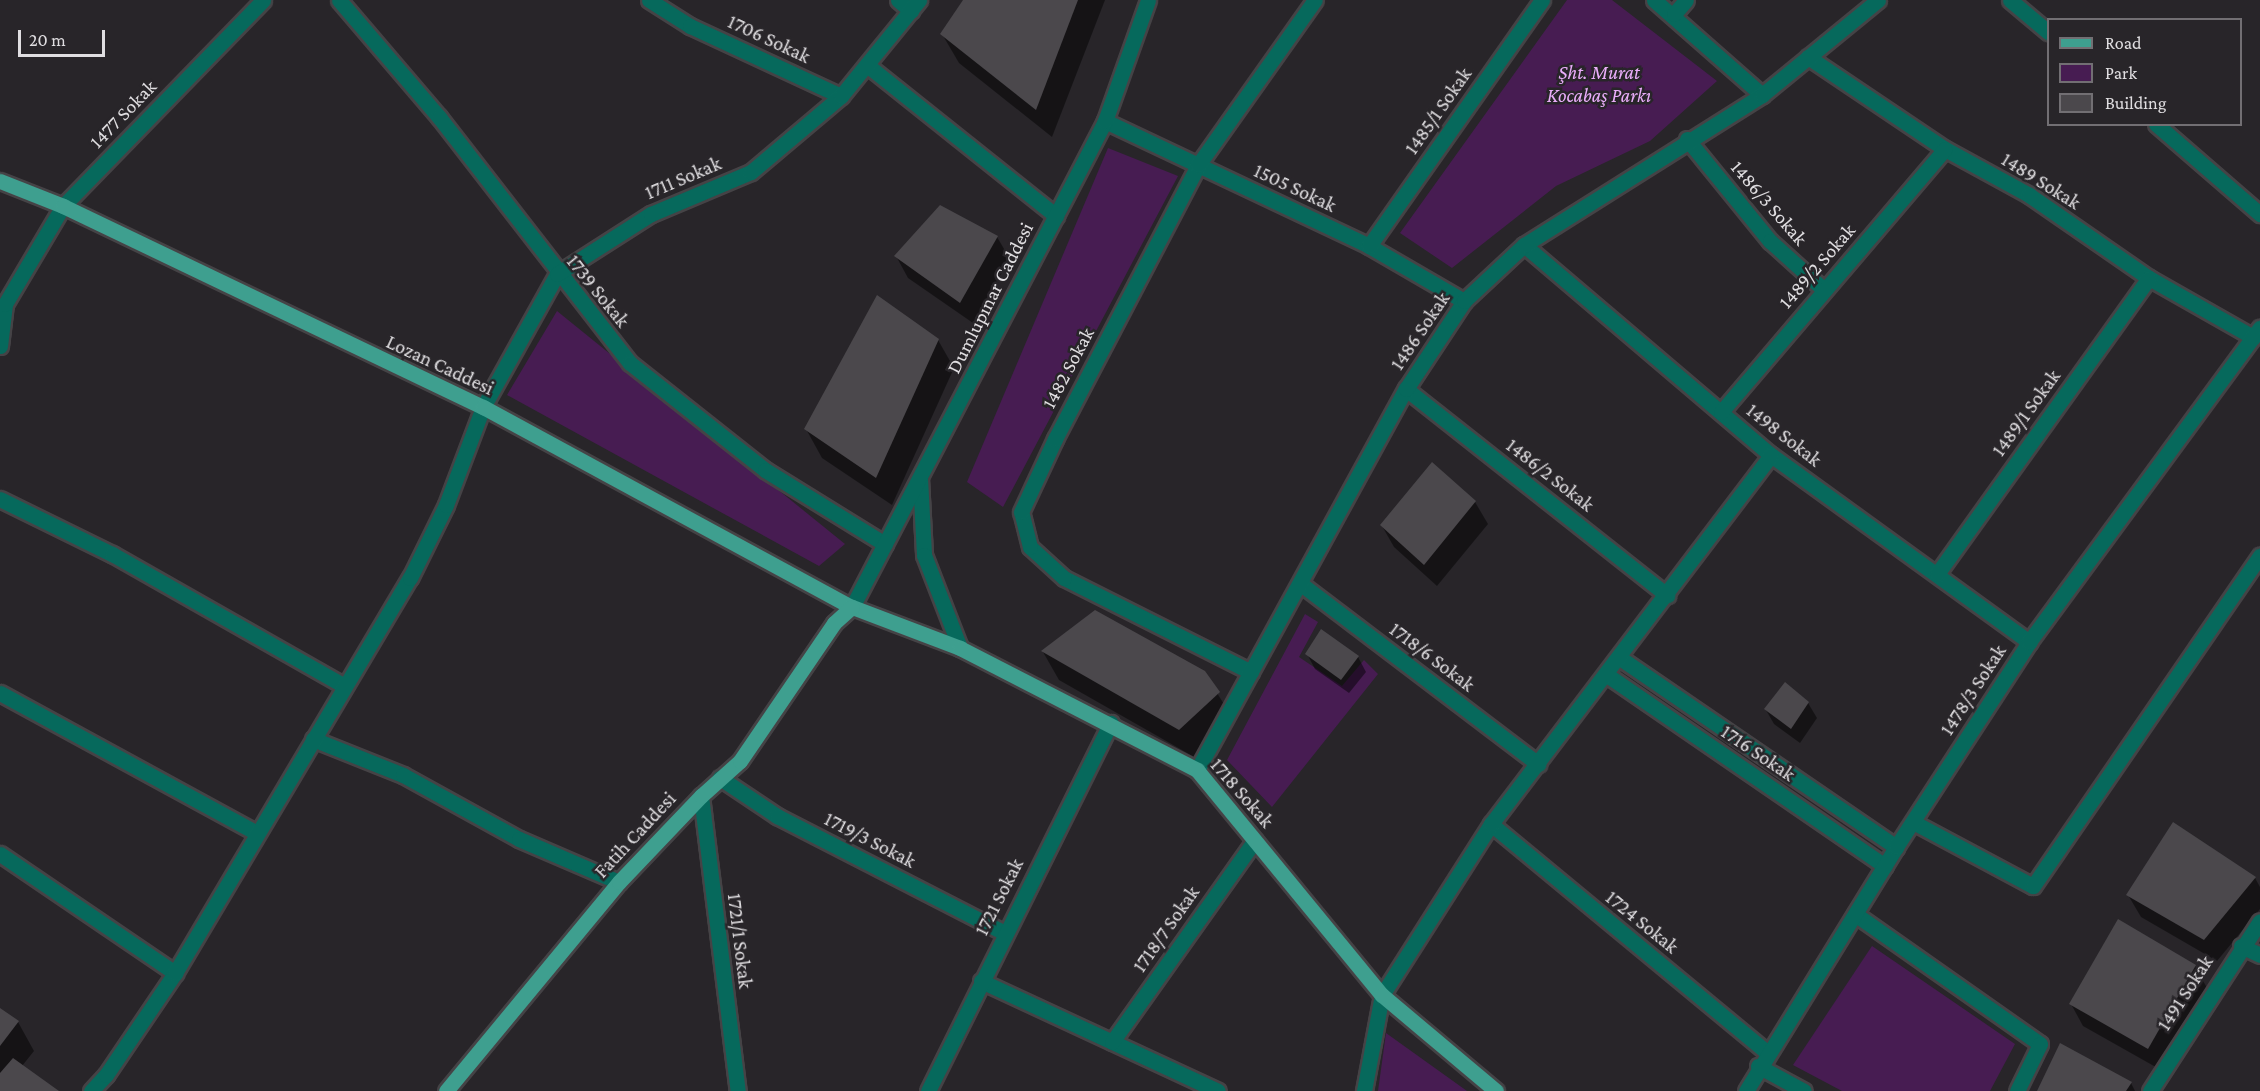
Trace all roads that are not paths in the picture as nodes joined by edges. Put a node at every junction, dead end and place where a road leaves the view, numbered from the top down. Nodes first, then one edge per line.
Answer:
1 (263, 0) edge
2 (339, 0) edge
3 (649, 0) edge
4 (898, 0) edge
5 (1148, 0) edge
6 (1315, 0) edge
7 (1542, 0) edge
8 (1653, 0) edge
9 (1686, 0) edge
10 (1878, 0) edge
11 (2010, 0) edge
12 (915, 5) edge
13 (1674, 14) junction
14 (2047, 31) edge
15 (1808, 57) junction
16 (867, 64) junction
17 (1762, 95) junction
18 (841, 96) junction
19 (1105, 121) junction
20 (2158, 126) edge
21 (1688, 139) junction
22 (1946, 149) junction
23 (1198, 165) junction
24 (0, 181) edge
25 (63, 206) junction
26 (2260, 214) edge
27 (1056, 216) junction
28 (1524, 245) junction
29 (1369, 246) junction
30 (557, 274) junction
31 (2149, 278) junction
32 (1824, 290) junction
33 (1464, 301) junction
34 (2257, 332) edge
35 (0, 346) edge
36 (1406, 389) junction
37 (483, 407) junction
38 (1722, 412) junction
39 (1771, 455) junction
40 (920, 477) junction
41 (0, 499) edge
42 (885, 544) junction
43 (2260, 556) edge
44 (1937, 574) junction
45 (1301, 584) junction
46 (1667, 594) junction
47 (852, 607) junction
48 (2029, 642) junction
49 (960, 648) junction
50 (1620, 658) junction
51 (1251, 672) junction
52 (1606, 675) junction
53 (343, 685) junction
54 (0, 693) edge
55 (1111, 723) junction
56 (313, 740) junction
57 (1538, 764) junction
58 (1197, 770) junction
59 (720, 778) junction
60 (700, 796) junction
61 (1913, 822) junction
62 (1491, 824) junction
63 (255, 832) junction
64 (1255, 840) junction
65 (1896, 847) junction
66 (0, 854) edge
67 (1885, 866) junction
68 (620, 882) junction
69 (1856, 914) junction
70 (2260, 921) edge
71 (1005, 933) junction
72 (2241, 946) junction
73 (2260, 955) edge
74 (175, 973) junction
75 (981, 981) junction
76 (1382, 995) junction
77 (1112, 1042) junction
78 (1767, 1052) junction
79 (1758, 1066) junction
80 (91, 1091) edge
81 (446, 1091) edge
82 (738, 1091) edge
83 (928, 1091) edge
84 (1218, 1091) edge
85 (1364, 1091) edge
86 (1496, 1091) edge
87 (1746, 1091) edge
88 (1804, 1091) edge
89 (2017, 1091) edge
90 (2150, 1091) edge

1 - 25 street, 1477 Sokak
2 - 30 street, 1739 Sokak
3 - 18 street, 1706 Sokak
4 - 12 street
5 - 19 street, Dumlupınar Caddesi
6 - 23 street, 1482 Sokak
7 - 29 street, 1485/1 Sokak
8 - 13 street
9 - 13 street
10 - 15 street, 1486 Sokak
11 - 14 street
12 - 16 street, 1711 Sokak
13 - 17 street
15 - 17 street, 1486 Sokak
15 - 22 street, 1489 Sokak
16 - 18 street, 1711 Sokak
16 - 27 street
17 - 21 street, 1486 Sokak
18 - 30 street, 1711 Sokak
19 - 23 street, 1505 Sokak
19 - 27 street, Dumlupınar Caddesi
20 - 26 street
21 - 28 street, 1486 Sokak
21 - 32 street, 1486/3 Sokak
22 - 31 street, 1489 Sokak
22 - 32 street, 1489/2 Sokak
23 - 29 street, 1505 Sokak
23 - 51 street, 1482 Sokak
24 - 25 main road, Lozan Caddesi
25 - 35 street, 1477 Sokak
25 - 37 main road, Lozan Caddesi
27 - 40 street, Dumlupınar Caddesi
28 - 33 street, 1486 Sokak
28 - 38 street, 1498 Sokak
29 - 33 street, 1505 Sokak
30 - 37 street, 1711 Sokak
30 - 42 street, 1739 Sokak
31 - 34 street, 1489 Sokak
31 - 44 street, 1489/1 Sokak
32 - 38 street, 1489/2 Sokak
33 - 36 street, 1486 Sokak
34 - 48 street, 1478/3 Sokak
36 - 45 street, 1486 Sokak
36 - 46 street, 1486/2 Sokak
37 - 47 main road, Lozan Caddesi
37 - 53 street, 1711 Sokak
38 - 39 street, 1498 Sokak
39 - 44 street, 1498 Sokak
39 - 46 street
40 - 42 street, Dumlupınar Caddesi
40 - 49 street
41 - 53 street
42 - 47 street, Dumlupınar Caddesi
43 - 61 street
44 - 48 street, 1498 Sokak
45 - 51 street, 1486 Sokak
45 - 57 street, 1718/6 Sokak
46 - 50 street
47 - 49 main road, 1718 Sokak
47 - 59 main road, Fatih Caddesi
48 - 61 street, 1478/3 Sokak
49 - 55 main road, 1718 Sokak
50 - 52 street
50 - 65 street, 1716 Sokak
51 - 58 street, 1486 Sokak
52 - 57 street
52 - 67 street, 1716 Sokak
53 - 56 street, 1711 Sokak
54 - 63 street
55 - 58 main road, 1718 Sokak
55 - 71 street, 1721 Sokak
56 - 63 street, 1711 Sokak
56 - 68 street
57 - 62 street
58 - 64 main road, 1718 Sokak
59 - 60 main road, Fatih Caddesi
59 - 71 street, 1719/3 Sokak
60 - 68 main road, Fatih Caddesi
60 - 82 street, 1721/1 Sokak
61 - 65 street, 1478/3 Sokak
62 - 76 street
62 - 78 street, 1724 Sokak
63 - 74 street, 1711 Sokak
64 - 76 main road, 1718 Sokak
64 - 77 street, 1718/7 Sokak
65 - 67 street, 1478/3 Sokak
66 - 74 street
67 - 69 street, 1478/3 Sokak
68 - 81 main road, Fatih Caddesi
69 - 78 street, 1478/3 Sokak
69 - 89 street
70 - 72 street, 1491 Sokak
71 - 75 street, 1721 Sokak
72 - 73 street
72 - 90 street, 1491 Sokak
74 - 80 street, 1711 Sokak
75 - 77 street
75 - 83 street, 1721 Sokak
76 - 85 street
76 - 86 main road, 1718 Sokak
77 - 84 street
78 - 79 street, 1478/3 Sokak
79 - 87 street, 1478/3 Sokak
79 - 88 street

